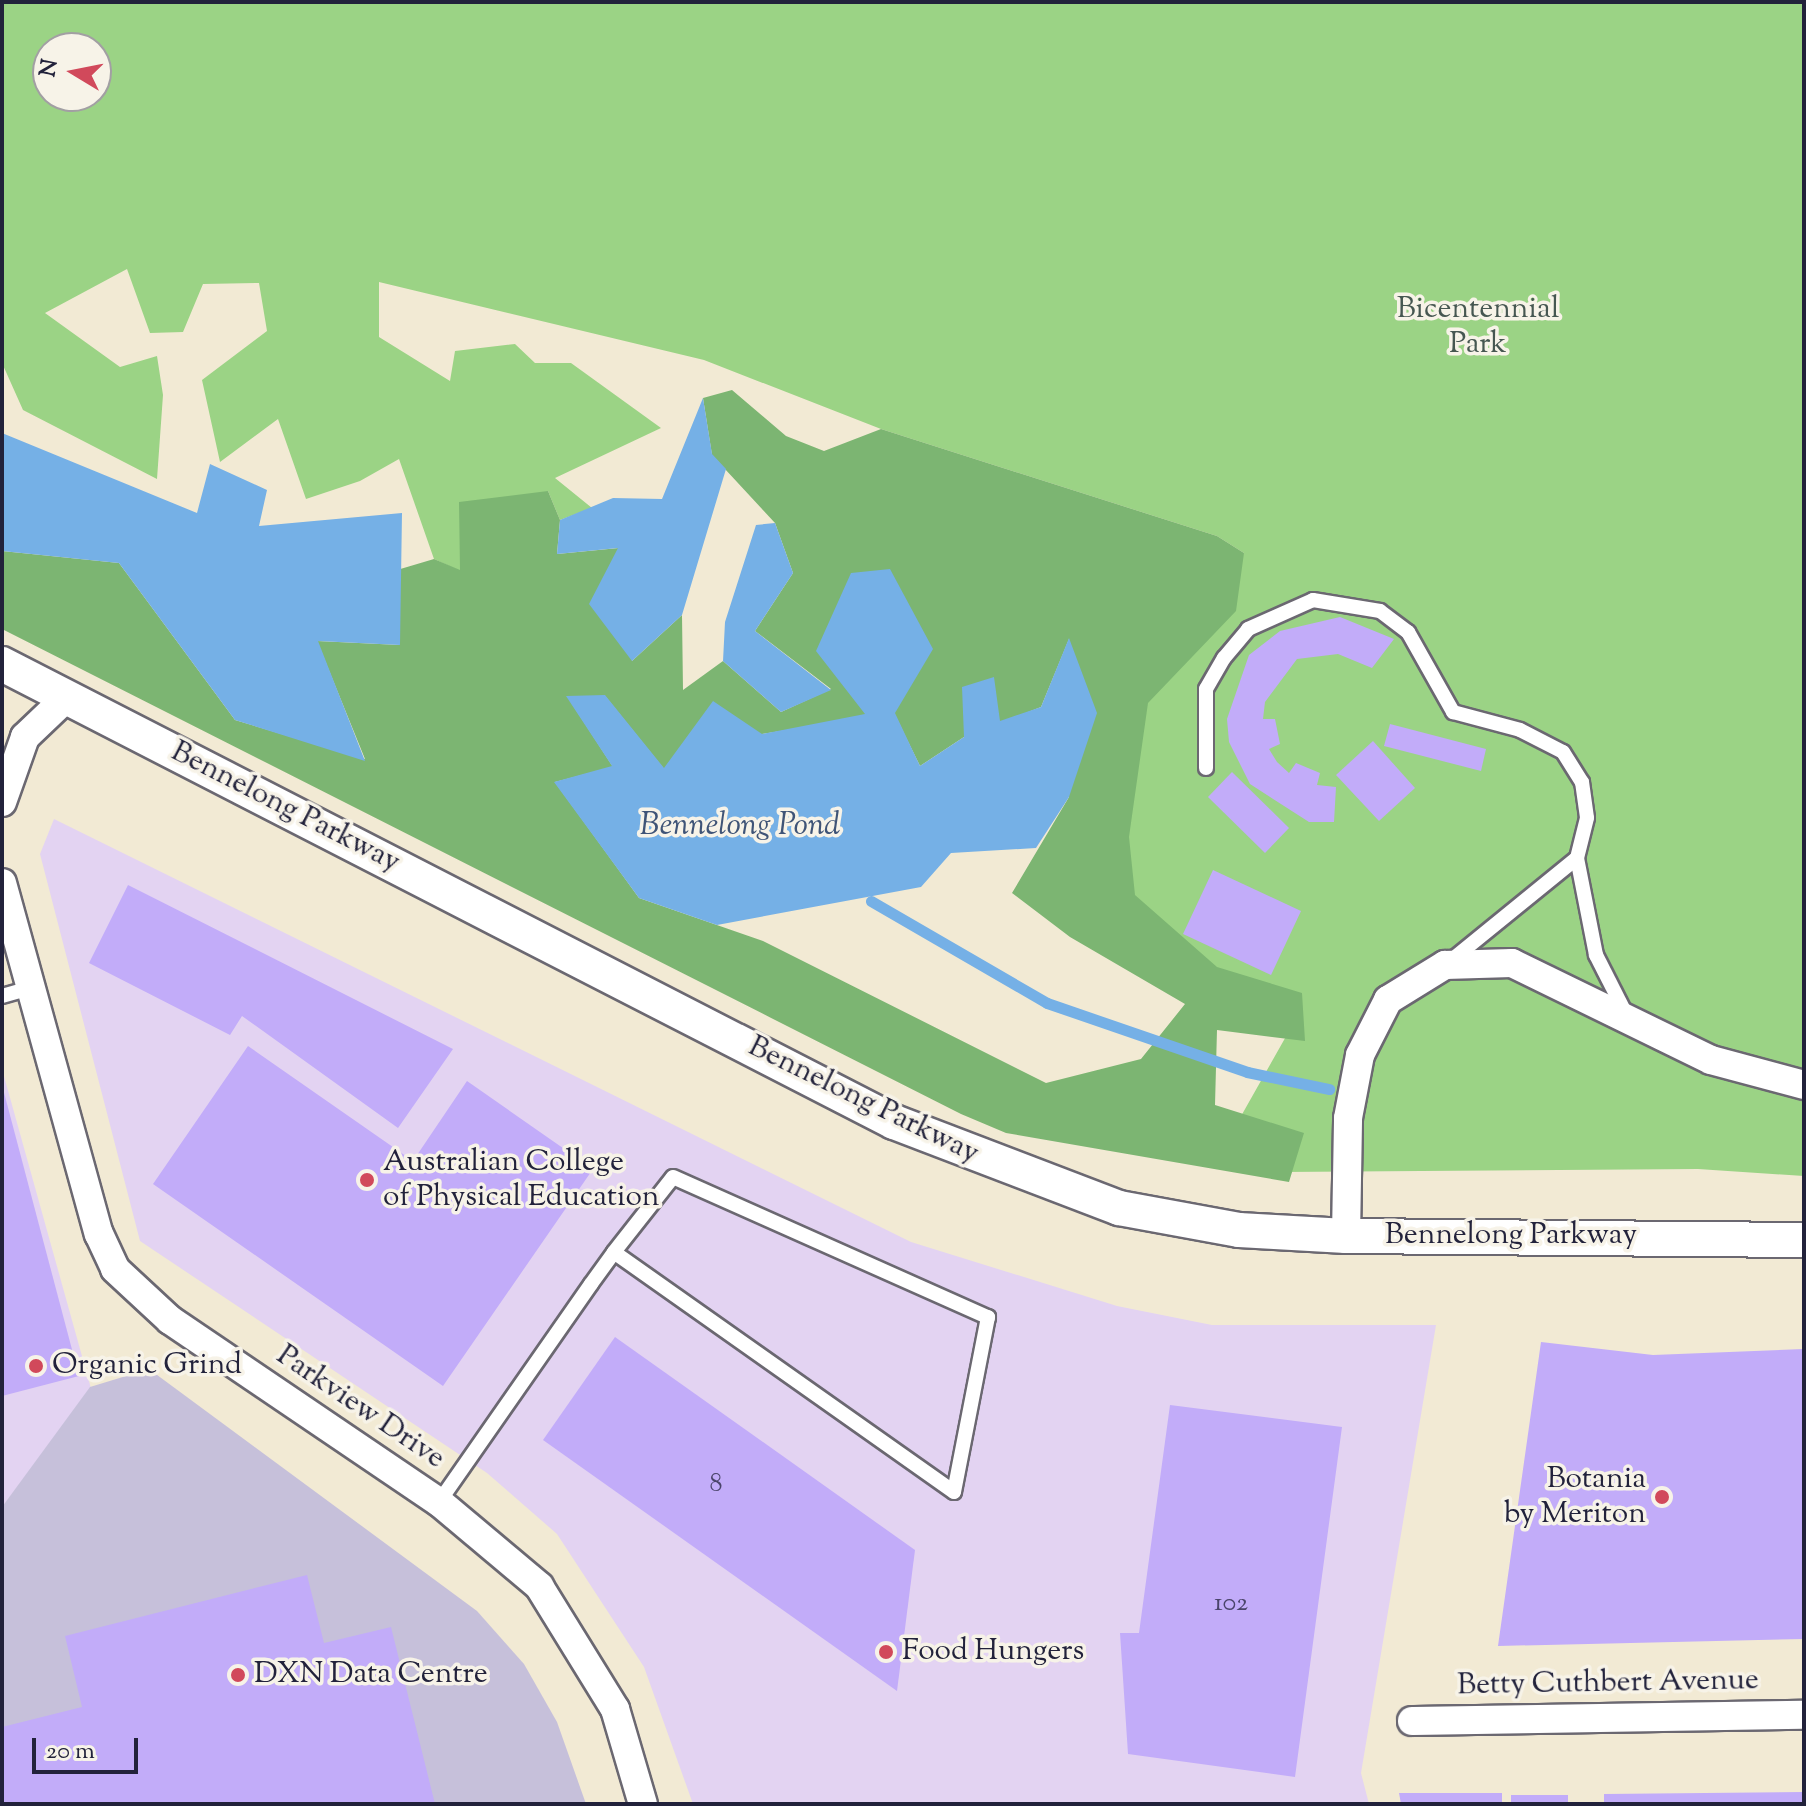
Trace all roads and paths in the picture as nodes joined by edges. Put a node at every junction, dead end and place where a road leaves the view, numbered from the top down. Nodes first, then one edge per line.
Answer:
1 (2, 664) edge
2 (67, 697) junction
3 (1206, 768) dead end
4 (2, 802) edge
5 (1577, 858) junction
6 (2, 883) edge
7 (1445, 965) junction
8 (33, 987) junction
9 (2, 996) edge
10 (1630, 1022) junction
11 (1804, 1085) edge
12 (1346, 1236) junction
13 (1804, 1240) edge
14 (614, 1252) junction
15 (439, 1502) junction
16 (1804, 1715) edge
17 (1412, 1721) dead end
18 (643, 1804) edge

1 - 2 street, Bennelong Parkway
2 - 4 street
2 - 12 street, Bennelong Parkway
3 - 5 lane
5 - 7 lane
5 - 10 lane
6 - 8 street, Parkview Drive
7 - 10 street
7 - 12 street
8 - 9 lane
8 - 15 street, Parkview Drive
10 - 11 street
12 - 13 street, Bennelong Parkway
14 - 14 lane
14 - 15 lane
15 - 18 street, Parkview Drive
16 - 17 street, Betty Cuthbert Avenue

